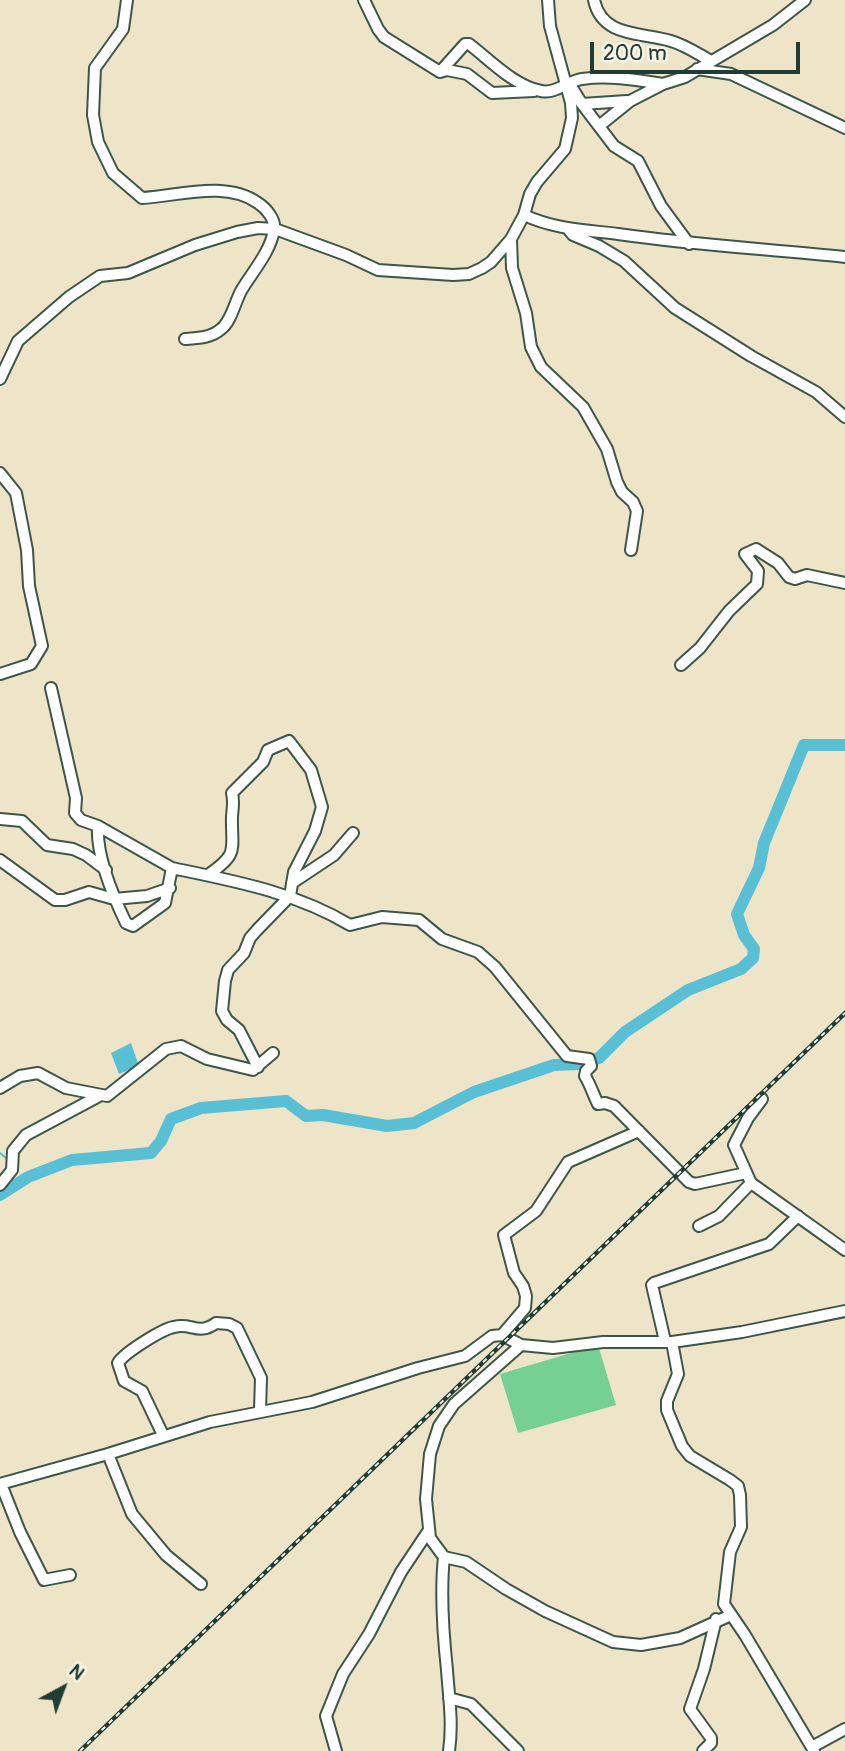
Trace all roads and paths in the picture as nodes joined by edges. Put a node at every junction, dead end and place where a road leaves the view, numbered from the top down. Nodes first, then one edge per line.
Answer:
1 (127, 0) edge
2 (364, 0) edge
3 (548, 0) edge
4 (594, 0) edge
5 (805, 0) edge
6 (711, 61) junction
7 (697, 69) junction
8 (440, 72) junction
9 (566, 83) junction
10 (663, 84) junction
11 (537, 90) junction
12 (630, 101) junction
13 (582, 104) junction
14 (599, 125) junction
15 (845, 128) edge
16 (524, 215) junction
17 (275, 229) junction
18 (568, 229) junction
19 (511, 239) junction
20 (689, 244) junction
21 (845, 257) edge
22 (185, 340) dead end
23 (0, 379) edge
24 (845, 416) edge
25 (0, 473) edge
26 (631, 550) dead end
27 (845, 583) edge
28 (681, 665) dead end
29 (0, 674) edge
30 (51, 688) dead end
31 (0, 819) edge
32 (98, 826) junction
33 (354, 832) dead end
34 (0, 860) edge
35 (172, 868) junction
36 (106, 870) junction
37 (208, 876) junction
38 (292, 883) junction
39 (170, 888) junction
40 (290, 896) junction
41 (114, 899) junction
42 (273, 1053) dead end
43 (258, 1067) junction
44 (0, 1088) edge
45 (99, 1096) junction
46 (762, 1099) dead end
47 (639, 1131) junction
48 (0, 1151) edge
49 (13, 1151) junction
50 (748, 1178) junction
51 (0, 1185) edge
52 (798, 1216) junction
53 (699, 1226) dead end
54 (845, 1250) edge
55 (845, 1311) edge
56 (502, 1335) junction
57 (668, 1342) junction
58 (521, 1345) junction
59 (260, 1410) junction
60 (163, 1436) junction
61 (108, 1454) junction
62 (1, 1484) edge
63 (429, 1530) junction
64 (444, 1557) junction
65 (70, 1575) dead end
66 (201, 1584) dead end
67 (724, 1604) junction
68 (731, 1615) junction
69 (716, 1621) junction
70 (449, 1698) junction
71 (845, 1729) edge
72 (813, 1749) edge
73 (336, 1751) edge
74 (449, 1751) edge
75 (518, 1751) edge
76 (703, 1751) edge

1 - 17 street
2 - 8 street
3 - 9 street
4 - 6 street
5 - 6 street
6 - 7 street
7 - 10 street
7 - 15 street
8 - 11 street
8 - 11 street
9 - 10 street
9 - 11 street
9 - 13 street
9 - 16 street
10 - 12 street
12 - 13 street
12 - 14 street
13 - 14 street
14 - 20 street
16 - 18 street
16 - 19 street
17 - 19 street
17 - 22 street
17 - 23 street
18 - 20 street
18 - 24 street
19 - 26 street
20 - 21 street
25 - 29 street
27 - 28 street
30 - 32 street
31 - 36 street
32 - 35 street
32 - 36 street
33 - 38 street
34 - 41 street
35 - 37 street
35 - 39 street
36 - 41 street
37 - 38 street
37 - 40 street
38 - 40 street
39 - 41 street
39 - 41 street
40 - 43 street
40 - 47 street
42 - 43 street
43 - 45 street
44 - 45 street
45 - 49 street
46 - 50 street
47 - 50 street
47 - 56 street
48 - 49 street
49 - 51 street
50 - 52 street
50 - 53 street
52 - 54 street
52 - 57 street
55 - 57 street
56 - 58 street
56 - 59 street
57 - 58 street
57 - 67 street
58 - 63 street
59 - 60 street
59 - 60 street
60 - 61 street
61 - 62 street
61 - 66 street
62 - 65 street
63 - 64 street
63 - 73 street
64 - 69 street
64 - 70 street
67 - 68 street
67 - 69 street
68 - 69 street
68 - 72 street
69 - 76 street
70 - 74 street
70 - 75 street
71 - 72 street

